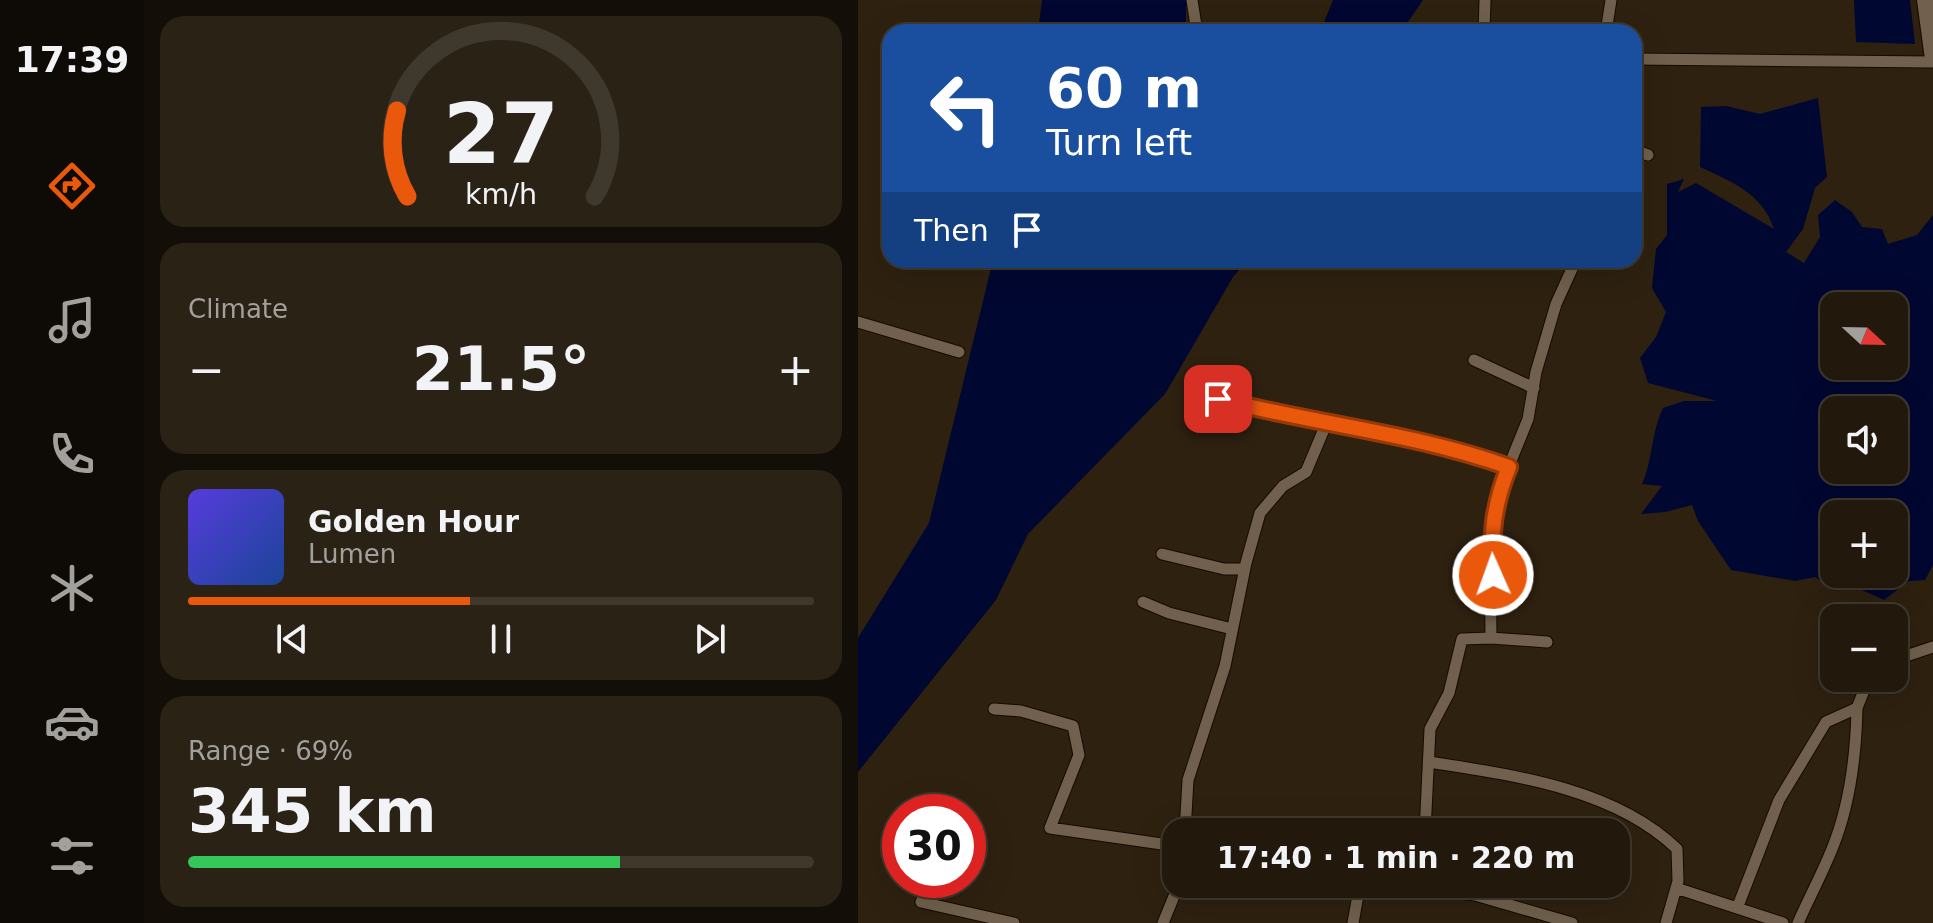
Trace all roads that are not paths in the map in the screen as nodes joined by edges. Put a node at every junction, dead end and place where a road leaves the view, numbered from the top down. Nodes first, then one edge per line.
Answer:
1 (1192, 0) edge
2 (1485, 0) edge
3 (1611, 0) edge
4 (1925, 0) edge
5 (1196, 24) edge
6 (1484, 24) edge
7 (1607, 24) edge
8 (1642, 59) edge
9 (1933, 60) edge
10 (1642, 153) edge
11 (1648, 155) dead end
12 (1572, 268) edge
13 (858, 322) edge
14 (959, 352) dead end
15 (1474, 360) dead end
16 (1534, 388) junction
17 (1218, 399) dead end
18 (1327, 422) junction
19 (1509, 467) junction
20 (1162, 554) dead end
21 (1244, 569) junction
22 (1143, 602) dead end
23 (1232, 629) junction
24 (1491, 638) junction
25 (1547, 642) dead end
26 (1933, 647) edge
27 (1908, 655) edge
28 (1863, 692) edge
29 (1857, 708) junction
30 (994, 709) dead end
31 (1429, 762) junction
32 (1186, 818) edge
33 (1426, 818) edge
34 (1162, 844) edge
35 (1676, 888) junction
36 (923, 898) edge
37 (1173, 898) edge
38 (1357, 898) edge
39 (1485, 898) edge
40 (1738, 906) junction
41 (1014, 923) edge
42 (1163, 923) edge
43 (1353, 923) edge
44 (1572, 923) edge
45 (1666, 923) edge
46 (1783, 923) edge
47 (1798, 923) edge

1 - 5 street
2 - 6 street
3 - 7 street
4 - 9 street
8 - 9 street
10 - 11 street
12 - 16 street
13 - 14 street
15 - 16 street
16 - 19 street
17 - 18 street
18 - 19 street
18 - 21 street
19 - 24 street
20 - 21 street
21 - 23 street
22 - 23 street
23 - 32 street
24 - 25 street
24 - 31 street
26 - 27 street
28 - 29 street
29 - 40 street
29 - 47 street
30 - 34 street
31 - 33 street
31 - 35 street
35 - 40 street
35 - 45 street
36 - 41 street
37 - 42 street
38 - 43 street
39 - 44 street
40 - 46 street

